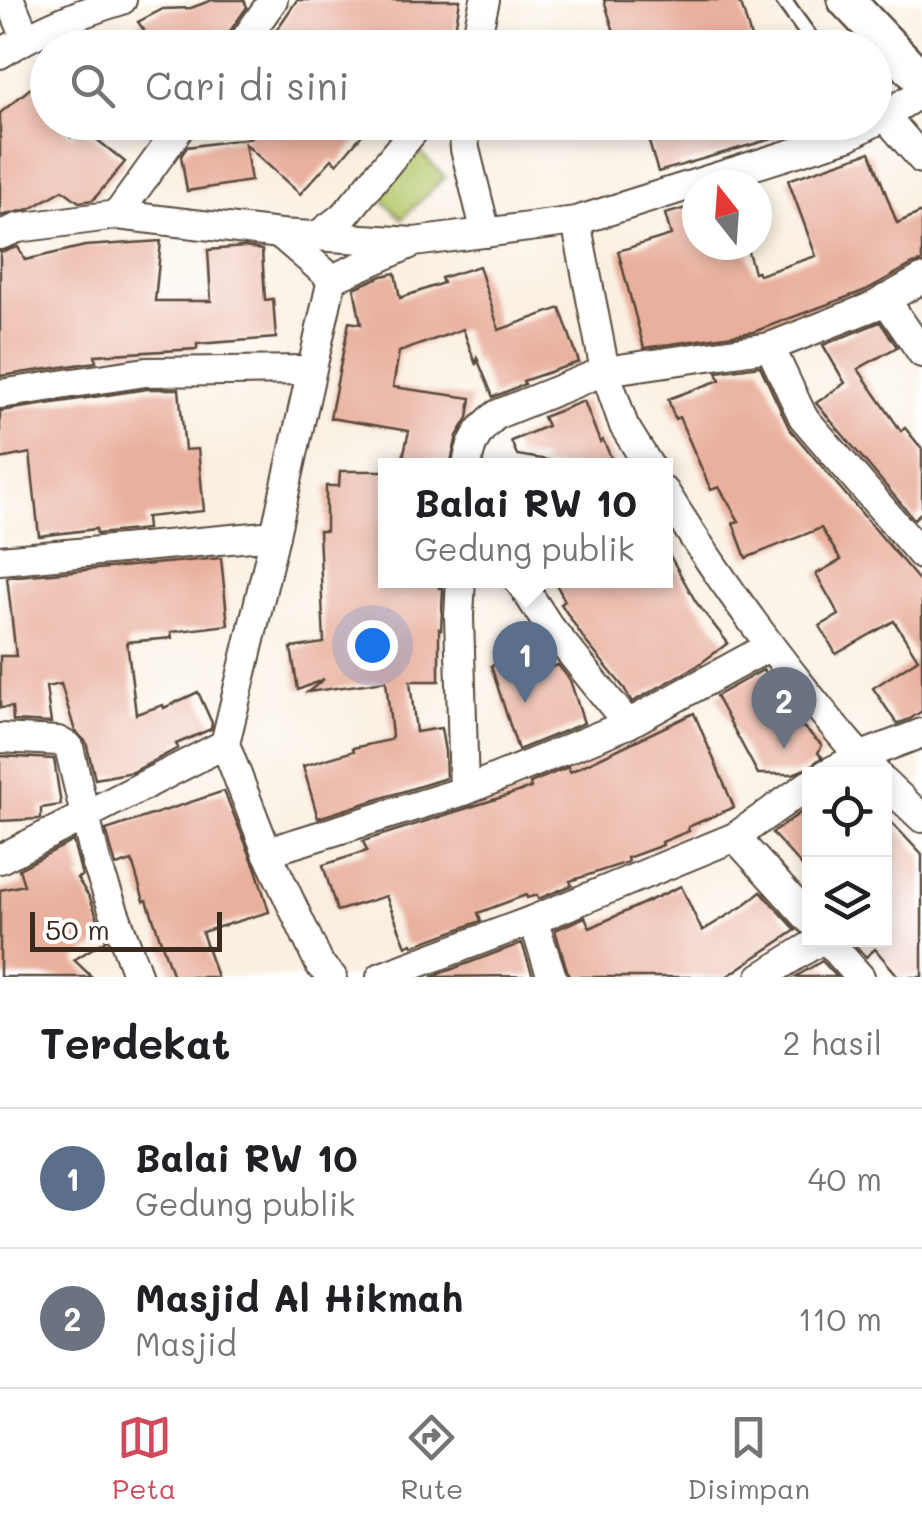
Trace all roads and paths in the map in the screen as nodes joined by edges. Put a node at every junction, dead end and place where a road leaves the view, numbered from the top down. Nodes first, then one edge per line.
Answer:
1 (10, 0) edge
2 (122, 0) edge
3 (274, 0) edge
4 (485, 0) edge
5 (783, 0) edge
6 (846, 0) edge
7 (43, 30) edge
8 (252, 30) edge
9 (478, 30) edge
10 (805, 30) edge
11 (867, 30) edge
12 (30, 36) edge
13 (26, 38) junction
14 (0, 54) edge
15 (892, 60) edge
16 (922, 80) edge
17 (922, 92) edge
18 (892, 111) edge
19 (892, 132) edge
20 (171, 140) edge
21 (406, 140) edge
22 (464, 140) edge
23 (835, 140) edge
24 (922, 159) edge
25 (116, 215) junction
26 (576, 221) junction
27 (486, 233) junction
28 (280, 234) junction
29 (0, 235) edge
30 (317, 236) junction
31 (414, 242) junction
32 (332, 279) junction
33 (922, 279) edge
34 (885, 300) junction
35 (770, 347) junction
36 (922, 353) edge
37 (311, 370) junction
38 (606, 371) junction
39 (0, 394) edge
40 (469, 458) edge
41 (643, 458) edge
42 (673, 505) edge
43 (275, 535) junction
44 (922, 556) edge
45 (0, 560) edge
46 (461, 588) edge
47 (525, 588) edge
48 (770, 646) junction
49 (628, 724) junction
50 (922, 733) edge
51 (0, 738) edge
52 (225, 744) junction
53 (868, 766) edge
54 (802, 790) edge
55 (892, 790) edge
56 (464, 791) junction
57 (84, 817) junction
58 (922, 818) edge
59 (735, 837) junction
60 (267, 852) junction
61 (0, 859) edge
62 (802, 911) edge
63 (533, 920) junction
64 (812, 947) edge
65 (831, 947) edge
66 (138, 977) edge
67 (332, 977) edge
68 (381, 977) edge
69 (552, 977) edge
70 (761, 977) edge
71 (860, 977) edge

1 - 13 street
2 - 7 street
3 - 8 street
4 - 9 street
5 - 10 lane
6 - 11 street
12 - 13 street
13 - 14 street
15 - 16 street
17 - 18 street
19 - 24 street
20 - 25 street
21 - 30 street
22 - 27 street
23 - 26 street
25 - 28 street
25 - 29 street
26 - 27 street
26 - 38 street
27 - 31 street
28 - 30 street
28 - 32 street
30 - 31 street
31 - 32 street
32 - 37 street
33 - 34 street
34 - 35 street
34 - 36 street
35 - 38 street
35 - 44 street
37 - 39 street
37 - 43 street
38 - 40 street
38 - 41 street
42 - 48 street
43 - 45 street
43 - 52 street
46 - 56 street
47 - 49 street
48 - 49 street
48 - 53 street
49 - 56 street
50 - 53 street
51 - 57 street
52 - 57 street
52 - 60 street
54 - 59 street
55 - 58 street
56 - 60 street
57 - 61 street
57 - 66 street
59 - 62 street
59 - 63 street
60 - 67 street
63 - 68 street
63 - 69 street
64 - 70 street
65 - 71 street

